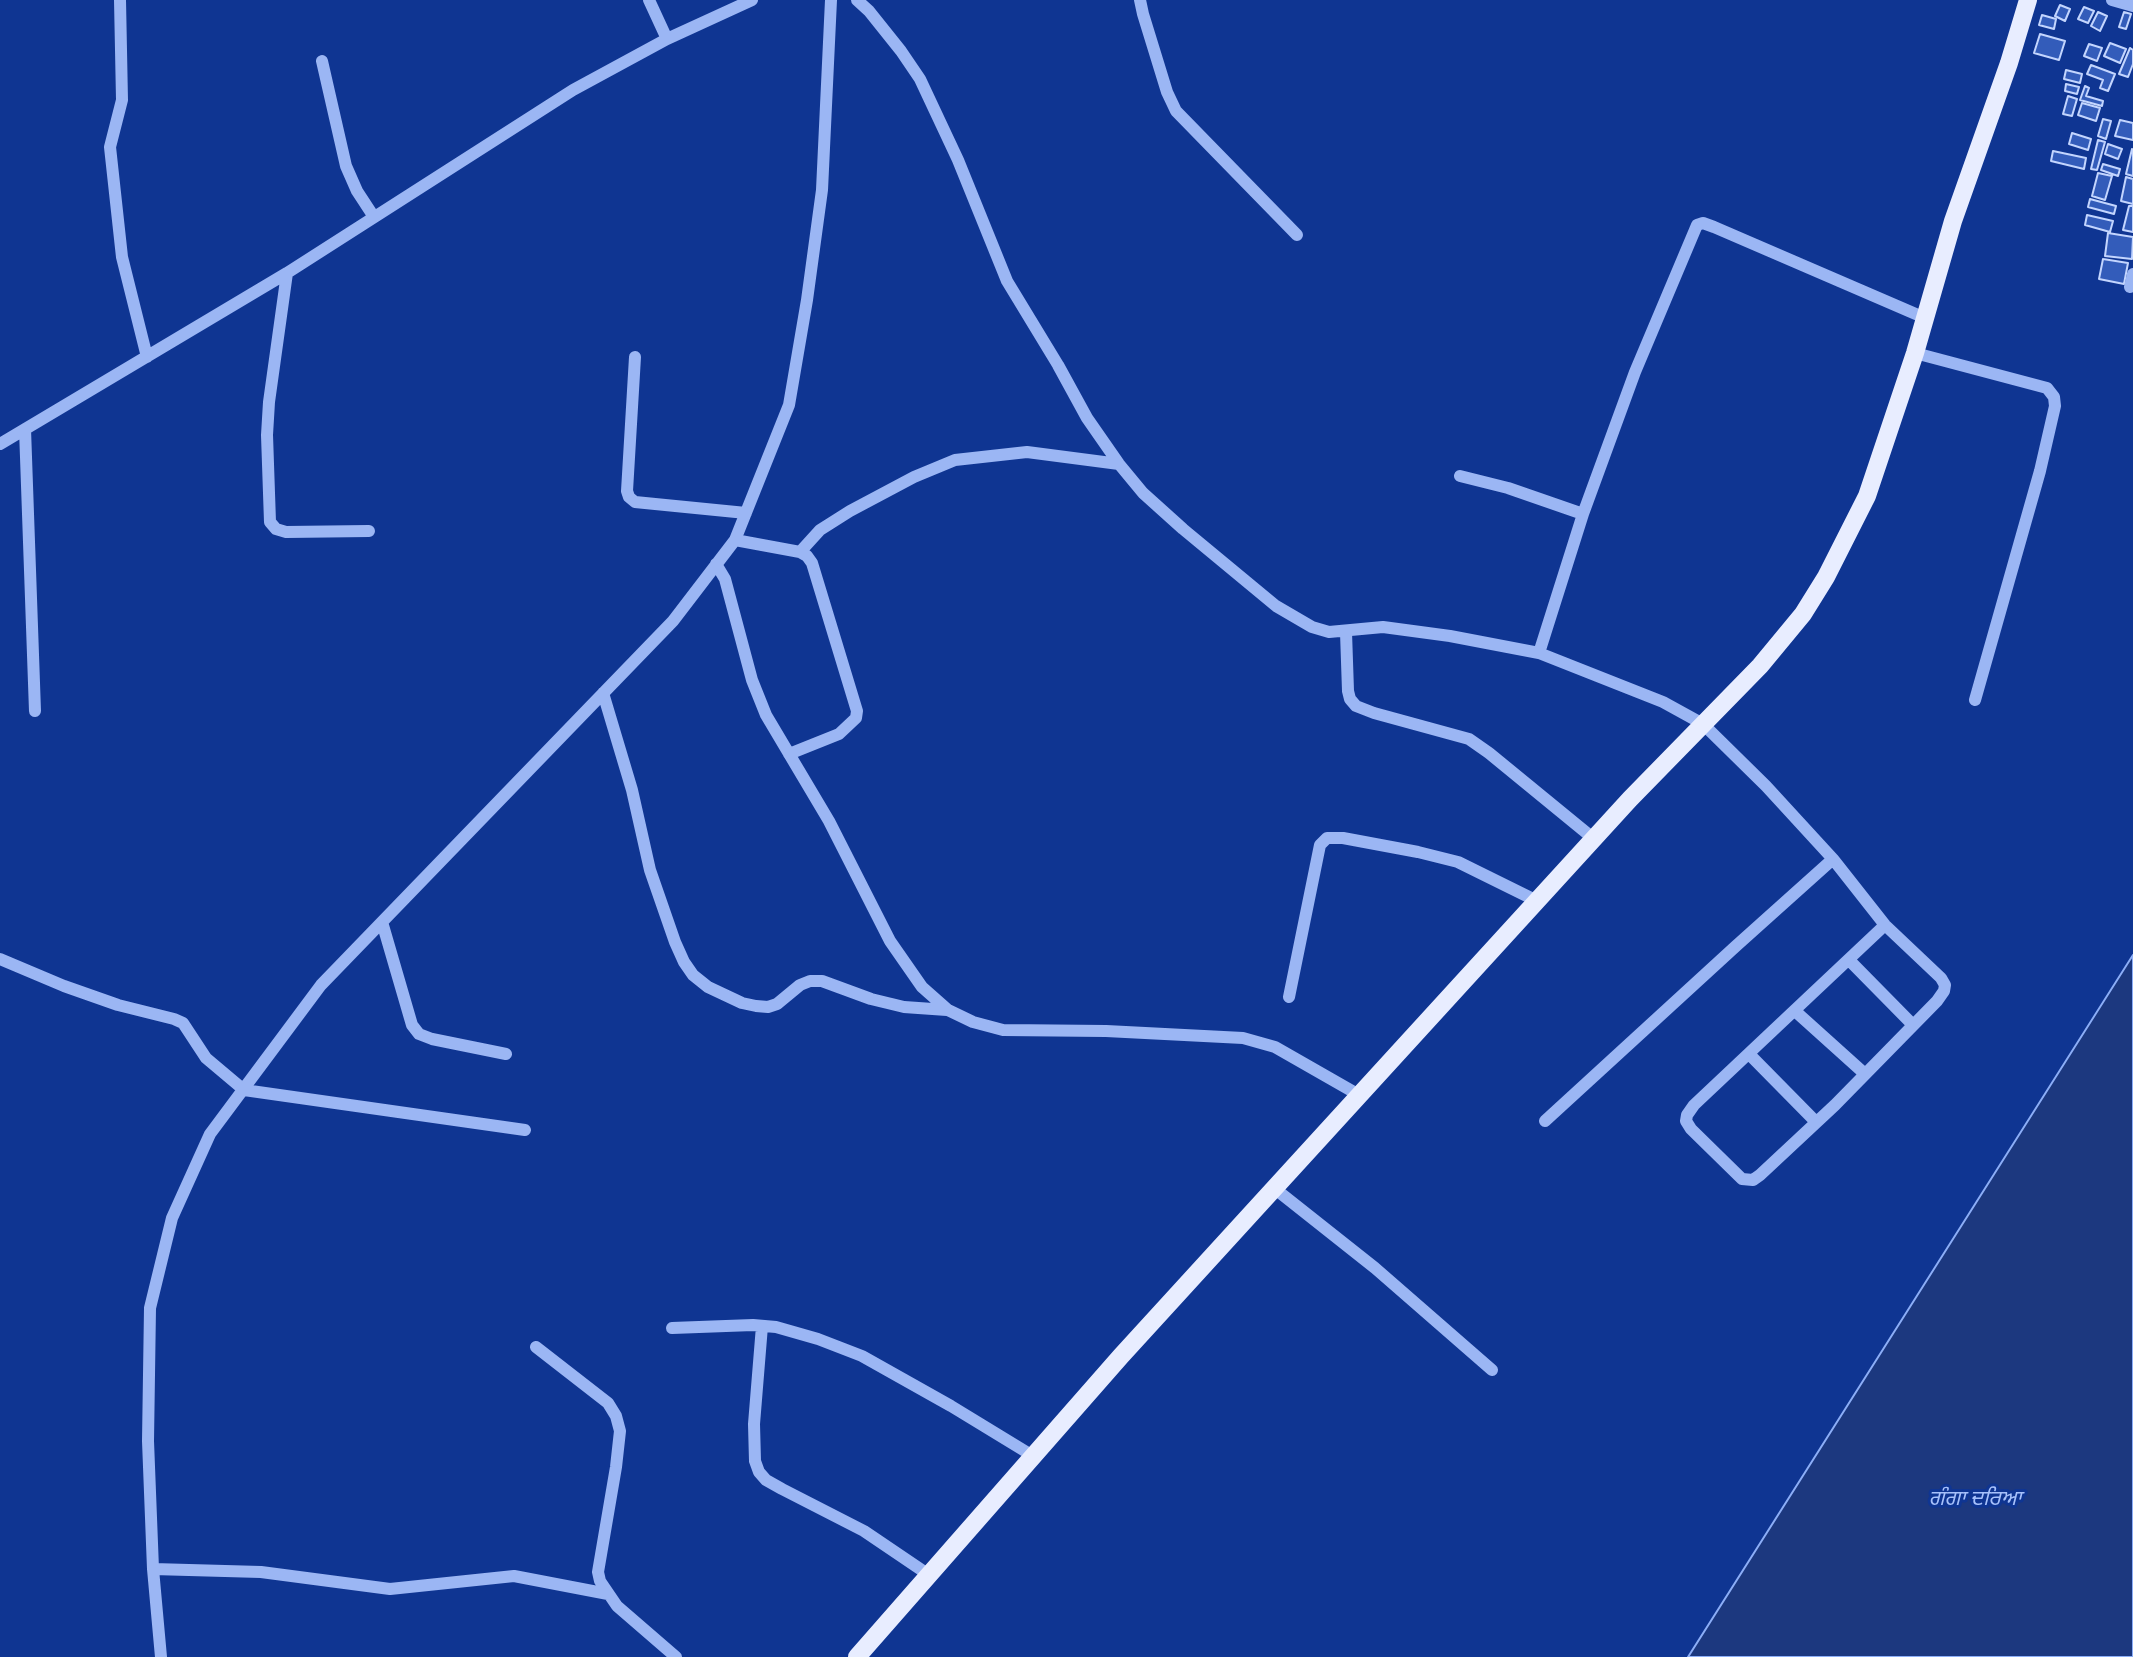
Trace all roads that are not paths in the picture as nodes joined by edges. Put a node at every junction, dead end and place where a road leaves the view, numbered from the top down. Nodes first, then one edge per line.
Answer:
1 (120, 0) edge
2 (649, 0) edge
3 (752, 0) edge
4 (831, 0) edge
5 (857, 0) edge
6 (1140, 0) edge
7 (2028, 0) edge
8 (2112, 0) edge
9 (2133, 6) edge
10 (667, 39) junction
11 (322, 61) dead end
12 (374, 217) junction
13 (1297, 235) dead end
14 (287, 273) junction
15 (2133, 274) edge
16 (2130, 288) dead end
17 (1925, 318) junction
18 (1915, 353) junction
19 (147, 357) junction
20 (635, 357) dead end
21 (25, 429) junction
22 (0, 444) edge
23 (1119, 464) junction
24 (1460, 476) dead end
25 (746, 513) junction
26 (1583, 514) junction
27 (369, 531) dead end
28 (734, 540) junction
29 (800, 552) junction
30 (716, 564) junction
31 (1346, 632) junction
32 (1539, 653) junction
33 (603, 693) junction
34 (1975, 700) dead end
35 (35, 711) dead end
36 (1703, 724) junction
37 (789, 754) junction
38 (1594, 839) junction
39 (1833, 859) junction
40 (1537, 901) junction
41 (382, 922) junction
42 (1885, 925) junction
43 (0, 959) edge
44 (1849, 960) junction
45 (1289, 997) dead end
46 (948, 1010) junction
47 (1794, 1011) junction
48 (1913, 1025) junction
49 (506, 1054) dead end
50 (1749, 1054) junction
51 (1865, 1074) junction
52 (244, 1090) junction
53 (1359, 1095) junction
54 (1545, 1121) dead end
55 (1816, 1122) junction
56 (525, 1130) dead end
57 (1274, 1188) junction
58 (762, 1326) junction
59 (672, 1328) dead end
60 (536, 1347) dead end
61 (1492, 1370) dead end
62 (1033, 1456) junction
63 (153, 1569) junction
64 (929, 1575) junction
65 (608, 1594) junction
66 (161, 1657) edge
67 (676, 1657) edge
68 (857, 1657) edge

1 - 19 street
2 - 10 street
3 - 10 street
4 - 25 street
5 - 23 street
6 - 13 street
7 - 17 main road
8 - 9 street
10 - 12 street
11 - 12 street
12 - 14 street
14 - 19 street
14 - 27 street
15 - 16 street
17 - 18 main road
17 - 26 street
18 - 34 street
18 - 36 main road
19 - 21 street
20 - 25 street
21 - 22 street
21 - 35 street
23 - 29 street
23 - 31 street
24 - 26 street
25 - 28 street
26 - 32 street
28 - 29 street
28 - 30 street
29 - 37 street
30 - 33 street
30 - 37 street
31 - 32 street
31 - 38 street
32 - 36 street
33 - 41 street
33 - 46 street
36 - 38 main road
36 - 39 street
37 - 46 street
38 - 40 main road
39 - 42 street
39 - 54 street
40 - 45 street
40 - 53 main road
41 - 49 street
41 - 52 street
42 - 44 street
42 - 48 street
43 - 52 street
44 - 47 street
44 - 48 street
46 - 53 street
47 - 50 street
47 - 51 street
48 - 51 street
50 - 55 street
50 - 55 street
51 - 55 street
52 - 56 street
52 - 63 street
53 - 57 main road
57 - 61 street
57 - 62 main road
58 - 59 street
58 - 62 street
58 - 64 street
60 - 65 street
62 - 64 main road
63 - 65 street
63 - 66 street
64 - 68 main road
65 - 67 street

